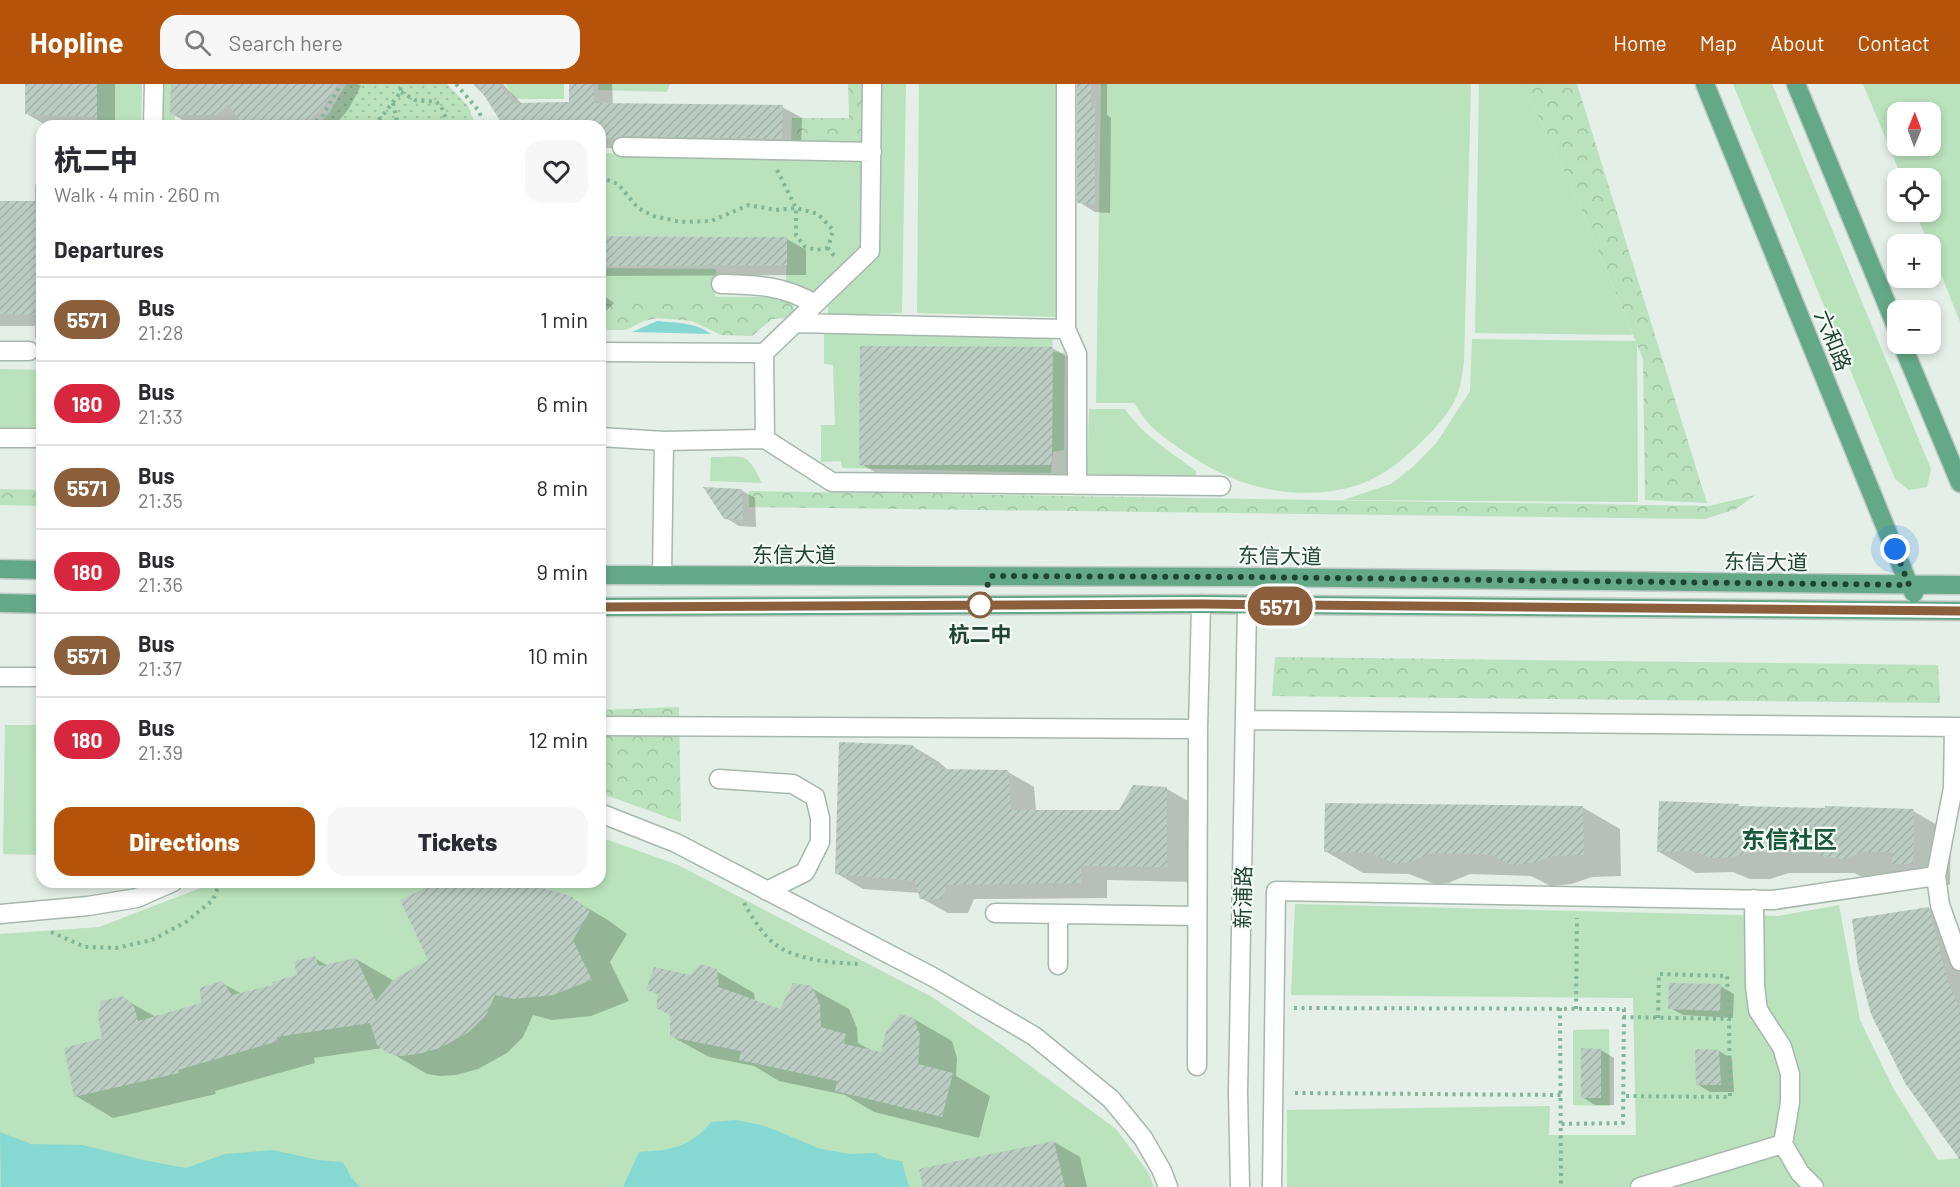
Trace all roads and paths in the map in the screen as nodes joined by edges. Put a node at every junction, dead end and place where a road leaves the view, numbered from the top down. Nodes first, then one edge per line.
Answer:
1 (154, 84) edge
2 (341, 84) edge
3 (400, 84) edge
4 (456, 84) edge
5 (872, 84) edge
6 (1066, 84) edge
7 (1705, 84) edge
8 (1796, 84) edge
9 (401, 92) junction
10 (392, 102) junction
11 (153, 120) edge
12 (316, 120) edge
13 (378, 120) edge
14 (396, 120) edge
15 (447, 120) edge
16 (482, 120) edge
17 (622, 147) dead end
18 (770, 150) junction
19 (872, 152) junction
20 (606, 179) edge
21 (796, 208) junction
22 (828, 248) junction
23 (847, 273) junction
24 (721, 284) dead end
25 (815, 304) junction
26 (1887, 305) edge
27 (795, 323) junction
28 (1066, 329) junction
29 (0, 351) edge
30 (29, 351) dead end
31 (606, 352) edge
32 (764, 353) junction
33 (1906, 354) edge
34 (606, 437) edge
35 (0, 438) edge
36 (36, 438) edge
37 (765, 440) junction
38 (664, 441) junction
39 (1960, 483) edge
40 (1077, 485) junction
41 (1221, 486) dead end
42 (0, 569) edge
43 (36, 570) edge
44 (606, 575) edge
45 (662, 575) junction
46 (1909, 585) junction
47 (1960, 585) edge
48 (0, 603) edge
49 (36, 604) edge
50 (1201, 604) junction
51 (1247, 606) junction
52 (606, 607) edge
53 (1926, 610) junction
54 (1960, 611) edge
55 (0, 677) edge
56 (36, 677) edge
57 (1246, 720) junction
58 (606, 726) edge
59 (1957, 727) edge
60 (1198, 729) junction
61 (719, 779) dead end
62 (606, 815) edge
63 (728, 871) junction
64 (1936, 876) junction
65 (160, 888) edge
66 (218, 888) edge
67 (767, 891) junction
68 (1577, 896) junction
69 (1754, 899) junction
70 (20, 913) junction
71 (995, 913) dead end
72 (0, 914) edge
73 (1058, 914) junction
74 (1197, 916) junction
75 (1960, 962) edge
76 (868, 964) dead end
77 (1058, 965) dead end
78 (1274, 1008) junction
79 (1560, 1008) junction
80 (1576, 1009) junction
81 (1623, 1017) junction
82 (1658, 1018) junction
83 (1729, 1019) junction
84 (1197, 1066) dead end
85 (1273, 1092) junction
86 (1561, 1095) junction
87 (1624, 1096) junction
88 (1561, 1124) junction
89 (1784, 1144) junction
90 (1168, 1187) edge
91 (1240, 1187) edge
92 (1272, 1187) edge
93 (1561, 1187) edge
94 (1640, 1187) edge
95 (1814, 1187) edge

1 - 11 street
2 - 12 path
3 - 9 path
4 - 16 path
5 - 19 street
6 - 28 street
7 - 46 main road, 六和路
8 - 26 main road
9 - 10 path
9 - 15 path
10 - 13 path
10 - 14 path
17 - 18 street
18 - 19 street
18 - 21 path
19 - 23 street
20 - 21 path
21 - 22 path
21 - 22 path
22 - 23 path
23 - 25 street
24 - 25 street
25 - 27 street
27 - 28 street
27 - 32 street
28 - 40 street
29 - 30 street
31 - 32 street
32 - 37 street
33 - 39 main road
34 - 38 street
35 - 36 street
37 - 38 street
37 - 40 street
38 - 45 street
40 - 41 street
42 - 43 main road
44 - 45 main road, 东信大道
45 - 46 main road, 东信大道
46 - 47 main road, 东信大道
46 - 53 main road, 六和路
48 - 49 main road
50 - 51 main road
50 - 52 main road
50 - 60 street
51 - 53 main road
51 - 57 street, 新浦路
53 - 54 main road
55 - 56 street
57 - 59 street
57 - 91 street, 新浦路
58 - 60 street
59 - 64 street
60 - 74 street
61 - 67 street
62 - 63 street
63 - 67 street
63 - 76 path
64 - 69 street
64 - 75 street
65 - 70 street
66 - 70 path
67 - 90 street
68 - 69 street
68 - 78 street
68 - 80 path
69 - 89 street
70 - 72 street
71 - 73 street
73 - 74 street
73 - 77 street
74 - 84 street
78 - 79 path
78 - 85 street
79 - 80 path
79 - 86 path
80 - 81 path
81 - 82 path
81 - 87 path
82 - 83 path
82 - 83 path
83 - 87 path
85 - 86 path
85 - 92 street
86 - 88 path
87 - 88 path
88 - 93 path
89 - 94 street
89 - 95 street

